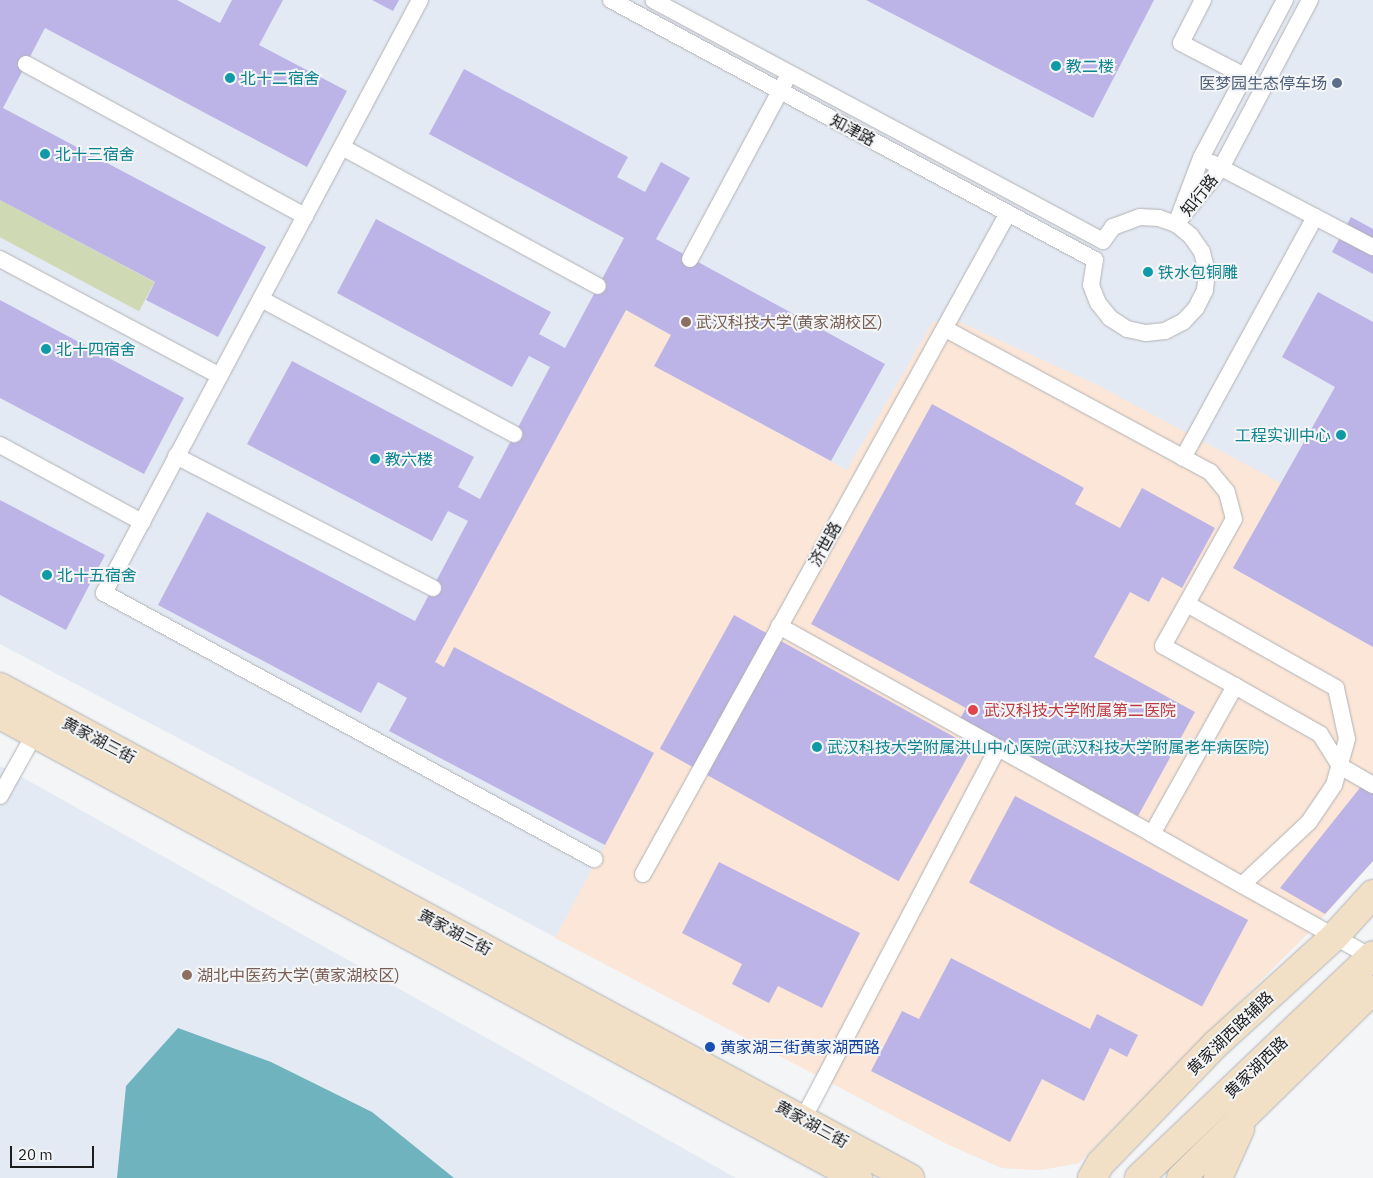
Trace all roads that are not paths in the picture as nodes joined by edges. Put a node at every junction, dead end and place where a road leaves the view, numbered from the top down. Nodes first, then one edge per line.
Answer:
1 (420, 0) edge
2 (610, 0) edge
3 (1203, 0) edge
4 (1285, 0) edge
5 (1310, 0) edge
6 (657, 1) edge
7 (26, 64) dead end
8 (790, 73) junction
9 (1245, 76) junction
10 (781, 91) junction
11 (342, 147) junction
12 (1201, 158) junction
13 (1220, 168) junction
14 (1008, 213) junction
15 (305, 216) junction
16 (1315, 216) junction
17 (1176, 224) junction
18 (1373, 247) edge
19 (0, 259) edge
20 (690, 259) dead end
21 (598, 286) dead end
22 (261, 299) junction
23 (945, 329) junction
24 (220, 376) junction
25 (514, 434) dead end
26 (0, 445) edge
27 (176, 456) junction
28 (1183, 458) junction
29 (142, 522) junction
30 (433, 588) dead end
31 (1187, 604) junction
32 (779, 626) junction
33 (0, 686) edge
34 (1235, 686) junction
35 (0, 716) edge
36 (40, 723) junction
37 (998, 748) junction
38 (1340, 766) junction
39 (1373, 785) edge
40 (0, 796) edge
41 (1152, 834) junction
42 (594, 859) dead end
43 (643, 874) dead end
44 (1242, 885) junction
45 (1373, 894) edge
46 (1334, 937) junction
47 (1372, 956) edge
48 (1373, 990) edge
49 (1250, 1108) junction
50 (798, 1130) junction
51 (830, 1178) edge
52 (858, 1178) edge
53 (910, 1178) edge
54 (1092, 1178) edge
55 (1139, 1178) edge
56 (1181, 1178) edge
57 (1218, 1178) edge

1 - 11 lane
2 - 10 lane, 知津路
3 - 9 lane
4 - 9 lane, 知行路
5 - 13 lane, 知行路
6 - 8 lane, 知津路
7 - 15 lane
8 - 10 lane
8 - 17 lane, 知津路
9 - 12 lane, 知行路
10 - 14 lane, 知津路
10 - 20 lane
11 - 15 lane
11 - 21 lane
12 - 13 lane
12 - 17 lane, 知行路
13 - 16 lane
13 - 17 lane, 知行路
14 - 17 lane, 知津路
14 - 23 lane, 济世路
15 - 22 lane
16 - 18 lane
16 - 28 lane
19 - 24 lane
22 - 24 lane
22 - 25 lane
23 - 28 lane
23 - 32 lane, 济世路
24 - 27 lane
26 - 29 lane
27 - 29 lane
27 - 30 lane
28 - 31 lane
29 - 42 lane
31 - 34 lane
31 - 38 lane
32 - 37 lane
32 - 43 lane, 济世路
33 - 36 street, 黄家湖三街
34 - 38 lane
34 - 41 lane
35 - 36 street, 黄家湖三街
36 - 40 lane
36 - 50 street, 黄家湖三街
37 - 41 lane
37 - 50 lane
38 - 39 lane
38 - 44 lane
41 - 44 lane
44 - 46 lane
45 - 46 street, 黄家湖西路辅路
46 - 47 lane
46 - 54 street, 黄家湖西路辅路
47 - 55 street, 黄家湖西路
48 - 49 street, 黄家湖西路
49 - 56 street, 黄家湖西路
49 - 57 street
50 - 51 street
50 - 52 street, 黄家湖三街
50 - 53 street, 黄家湖三街

